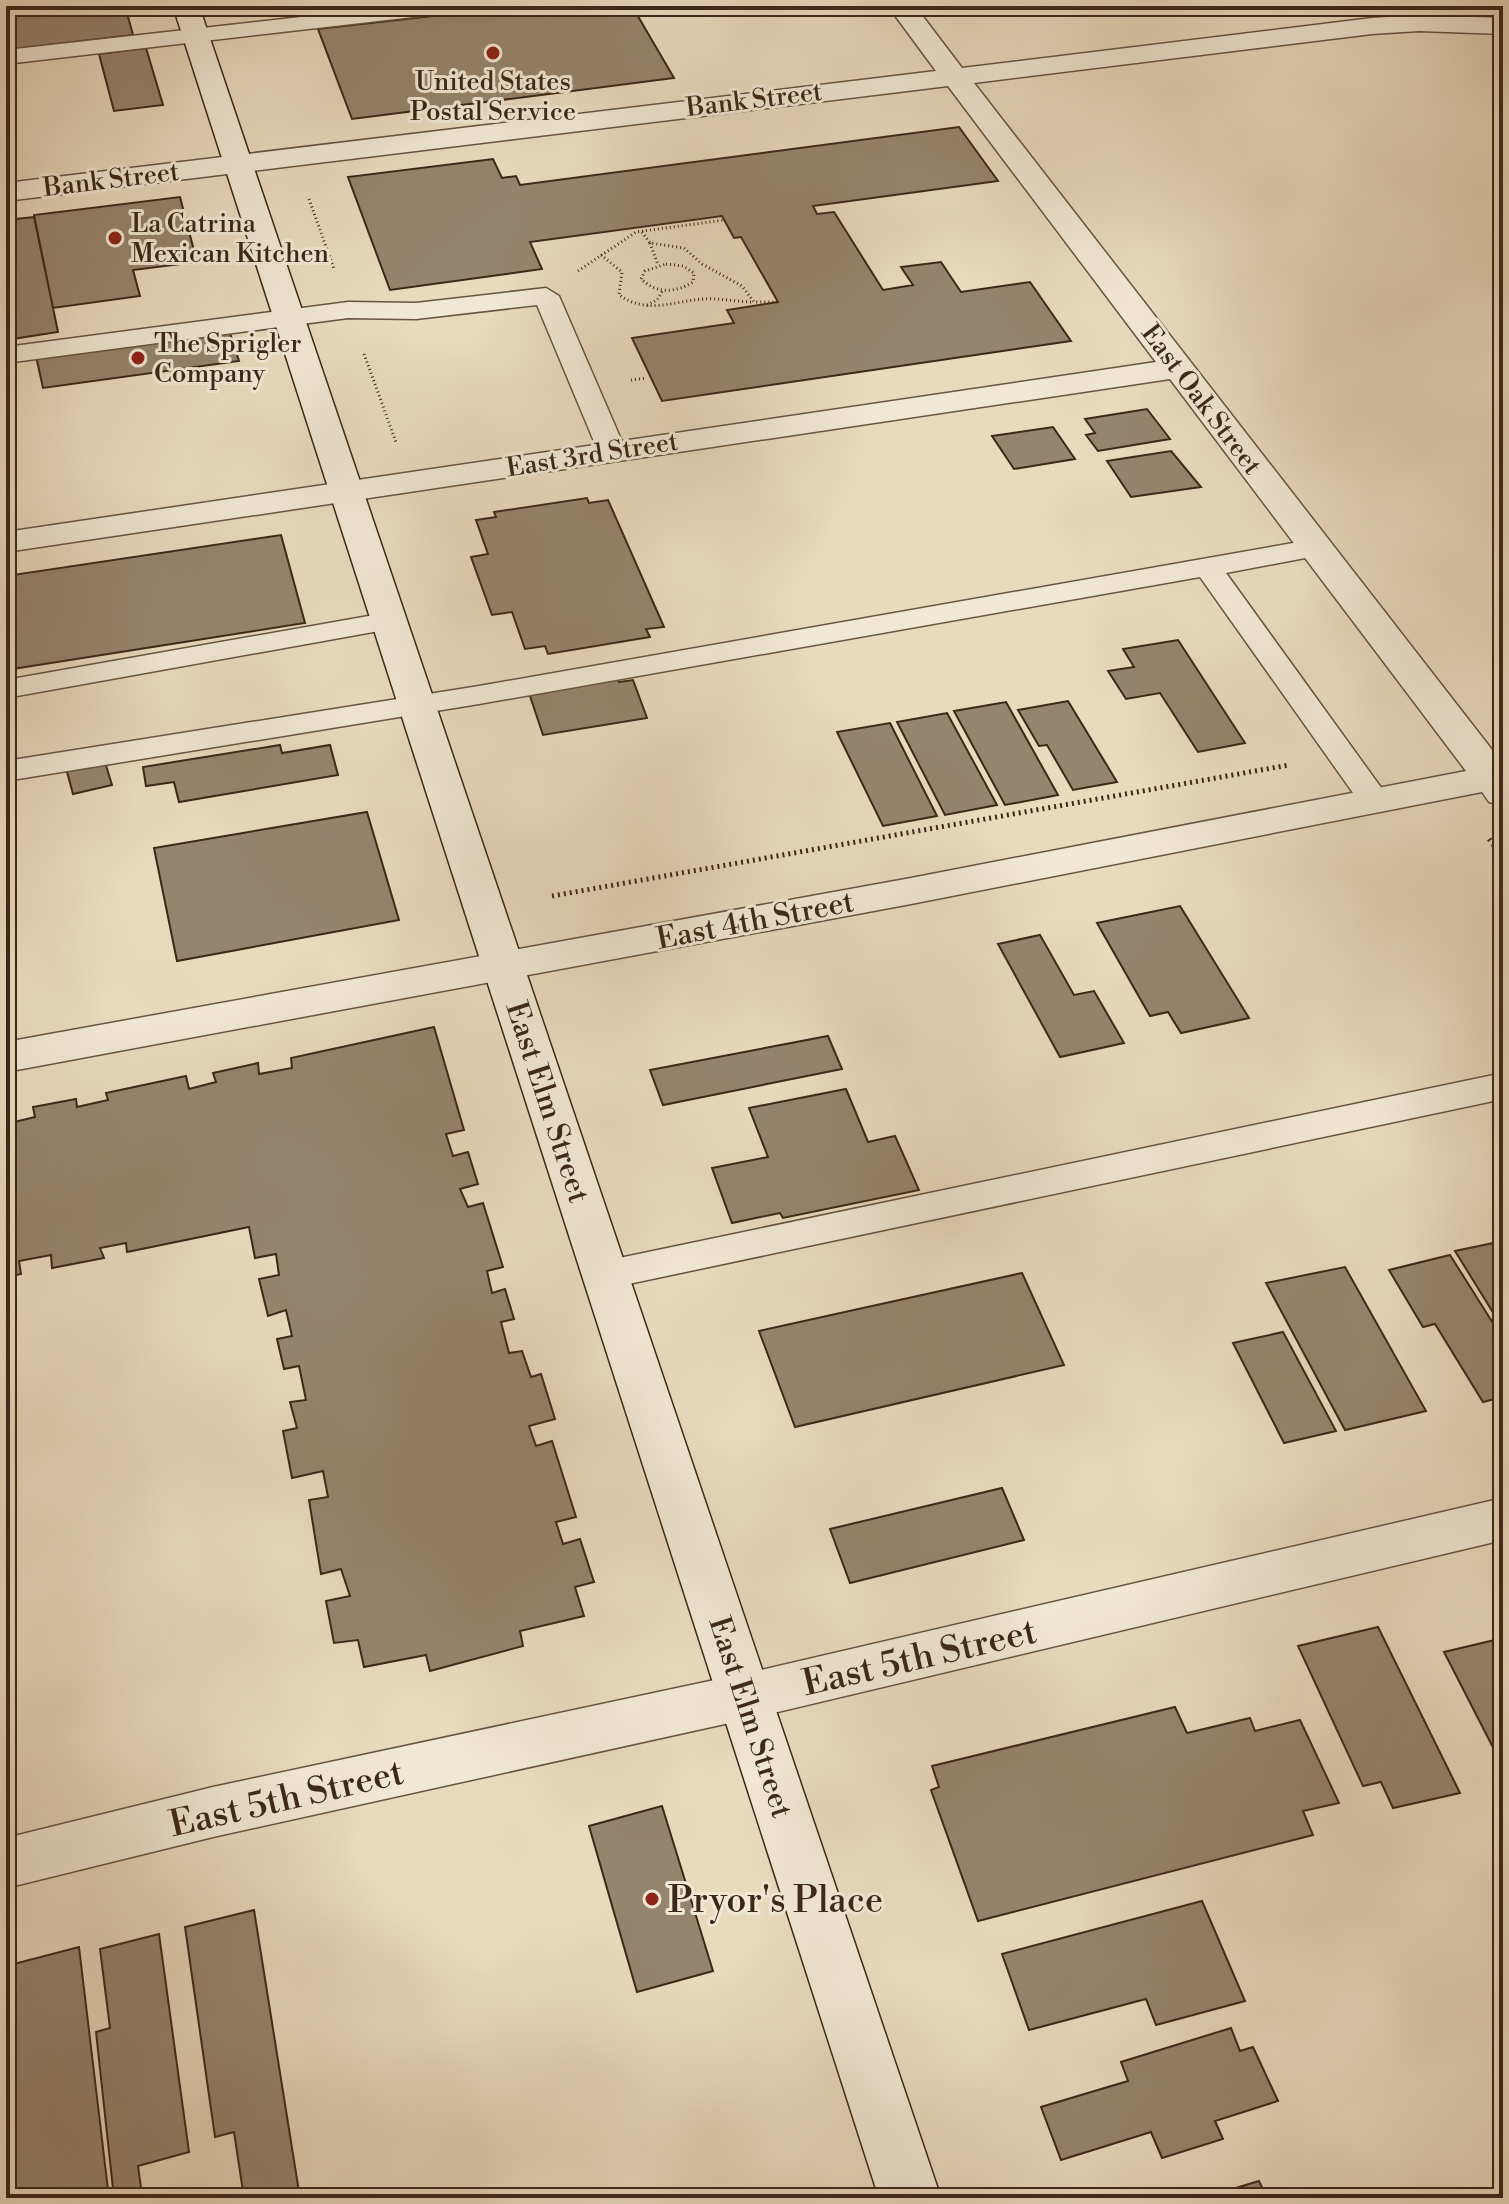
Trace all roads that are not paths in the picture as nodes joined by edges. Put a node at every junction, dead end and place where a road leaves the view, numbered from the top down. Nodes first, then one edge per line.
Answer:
1 (456, 6) edge
2 (901, 6) edge
3 (191, 21) edge
4 (1503, 26) edge
5 (6, 57) edge
6 (953, 74) junction
7 (238, 163) junction
8 (6, 192) edge
9 (289, 317) junction
10 (6, 355) edge
11 (1178, 368) junction
12 (612, 451) junction
13 (346, 491) junction
14 (6, 542) edge
15 (1316, 548) junction
16 (1207, 567) junction
17 (391, 621) junction
18 (6, 689) edge
19 (417, 705) junction
20 (6, 771) edge
21 (1499, 782) edge
22 (1374, 800) junction
23 (503, 967) junction
24 (6, 1057) edge
25 (1503, 1086) edge
26 (605, 1275) junction
27 (1503, 1519) edge
28 (744, 1696) junction
29 (6, 1863) edge
30 (910, 2198) edge

1 - 3 lane
2 - 6 street, East Oak Street
3 - 5 lane
3 - 7 street, East Elm Street
4 - 6 street, Bank Street
6 - 7 street, Bank Street
6 - 11 street, East Oak Street
7 - 8 street, Bank Street
7 - 9 street, East Elm Street
9 - 10 lane
9 - 12 lane
9 - 13 street, East Elm Street
11 - 12 street, East 3rd Street
11 - 15 street, East Oak Street
12 - 13 street, East 3rd Street
13 - 14 street, East 3rd Street
13 - 17 street, East Elm Street
15 - 16 lane
15 - 21 street, East Oak Street
16 - 19 lane
16 - 22 lane
17 - 18 lane
17 - 19 street, East Elm Street
19 - 20 lane
19 - 23 street, East Elm Street
21 - 22 street, East 4th Street
22 - 23 street, East 4th Street
23 - 24 street, East 4th Street
23 - 26 street, East Elm Street
25 - 26 lane
26 - 28 street, East Elm Street
27 - 28 street, East 5th Street
28 - 29 street, East 5th Street
28 - 30 street, East Elm Street

